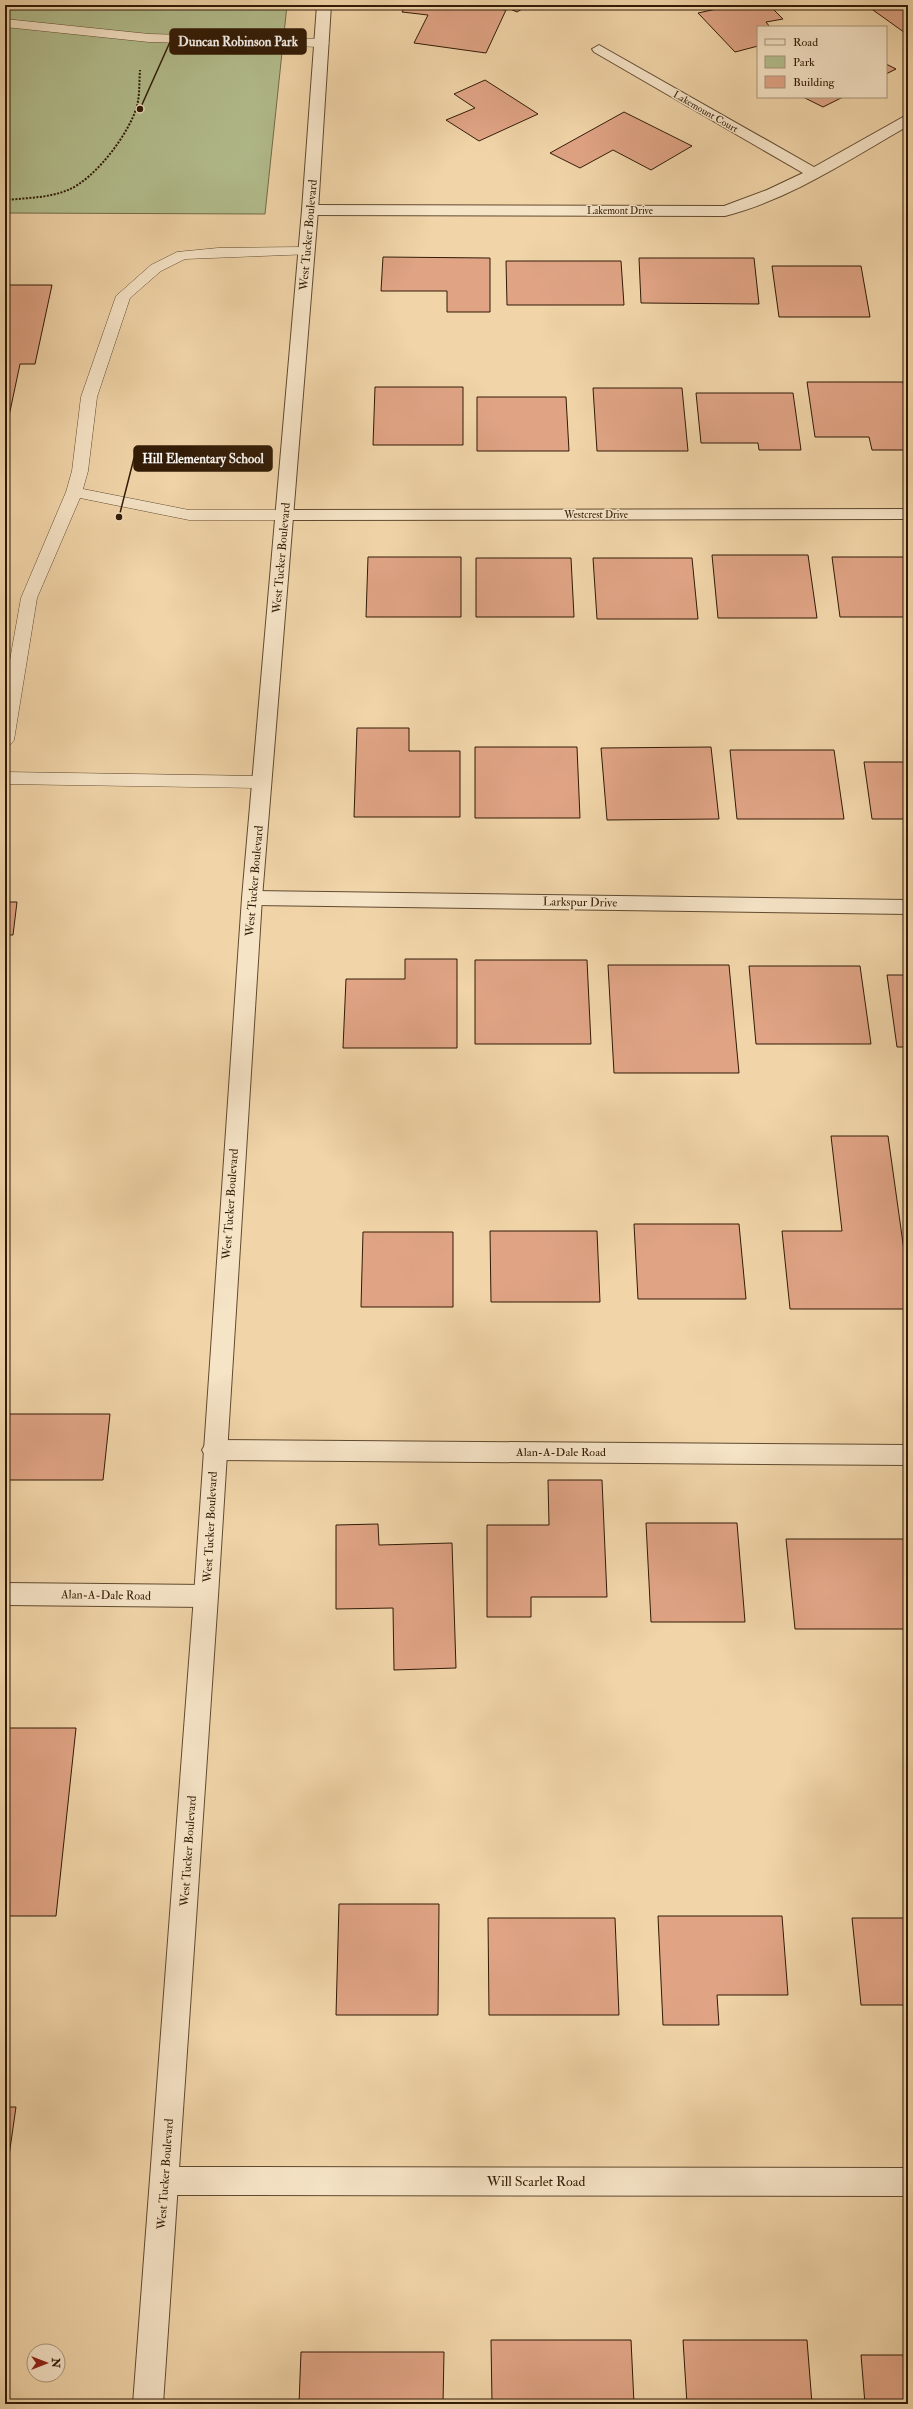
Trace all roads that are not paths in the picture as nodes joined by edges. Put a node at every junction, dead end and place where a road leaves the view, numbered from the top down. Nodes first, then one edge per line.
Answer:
1 (324, 5) edge
2 (5, 23) edge
3 (322, 43) junction
4 (599, 49) dead end
5 (908, 120) edge
6 (813, 173) junction
7 (310, 210) junction
8 (307, 251) junction
9 (74, 492) junction
10 (908, 514) edge
11 (284, 515) junction
12 (5, 740) edge
13 (5, 778) edge
14 (262, 782) junction
15 (252, 898) junction
16 (908, 907) edge
17 (214, 1450) junction
18 (908, 1455) edge
19 (5, 1594) edge
20 (206, 1596) junction
21 (165, 2181) junction
22 (908, 2182) edge
23 (148, 2404) edge

1 - 3 street, West Tucker Boulevard
2 - 3 lane
3 - 7 street, West Tucker Boulevard
4 - 6 street, Lakemount Court
5 - 6 street, Lakemont Drive
6 - 7 street, Lakemont Drive
7 - 8 street, West Tucker Boulevard
8 - 9 lane
8 - 11 street, West Tucker Boulevard
9 - 11 lane
9 - 12 lane
10 - 11 street, Westcrest Drive
11 - 14 street, West Tucker Boulevard
13 - 14 lane
14 - 15 street, West Tucker Boulevard
15 - 16 street, Larkspur Drive
15 - 17 street, West Tucker Boulevard
17 - 18 street, Alan-A-Dale Road
17 - 20 street, West Tucker Boulevard
19 - 20 street, Alan-A-Dale Road
20 - 21 street, West Tucker Boulevard
21 - 22 street, Will Scarlet Road
21 - 23 street, West Tucker Boulevard

